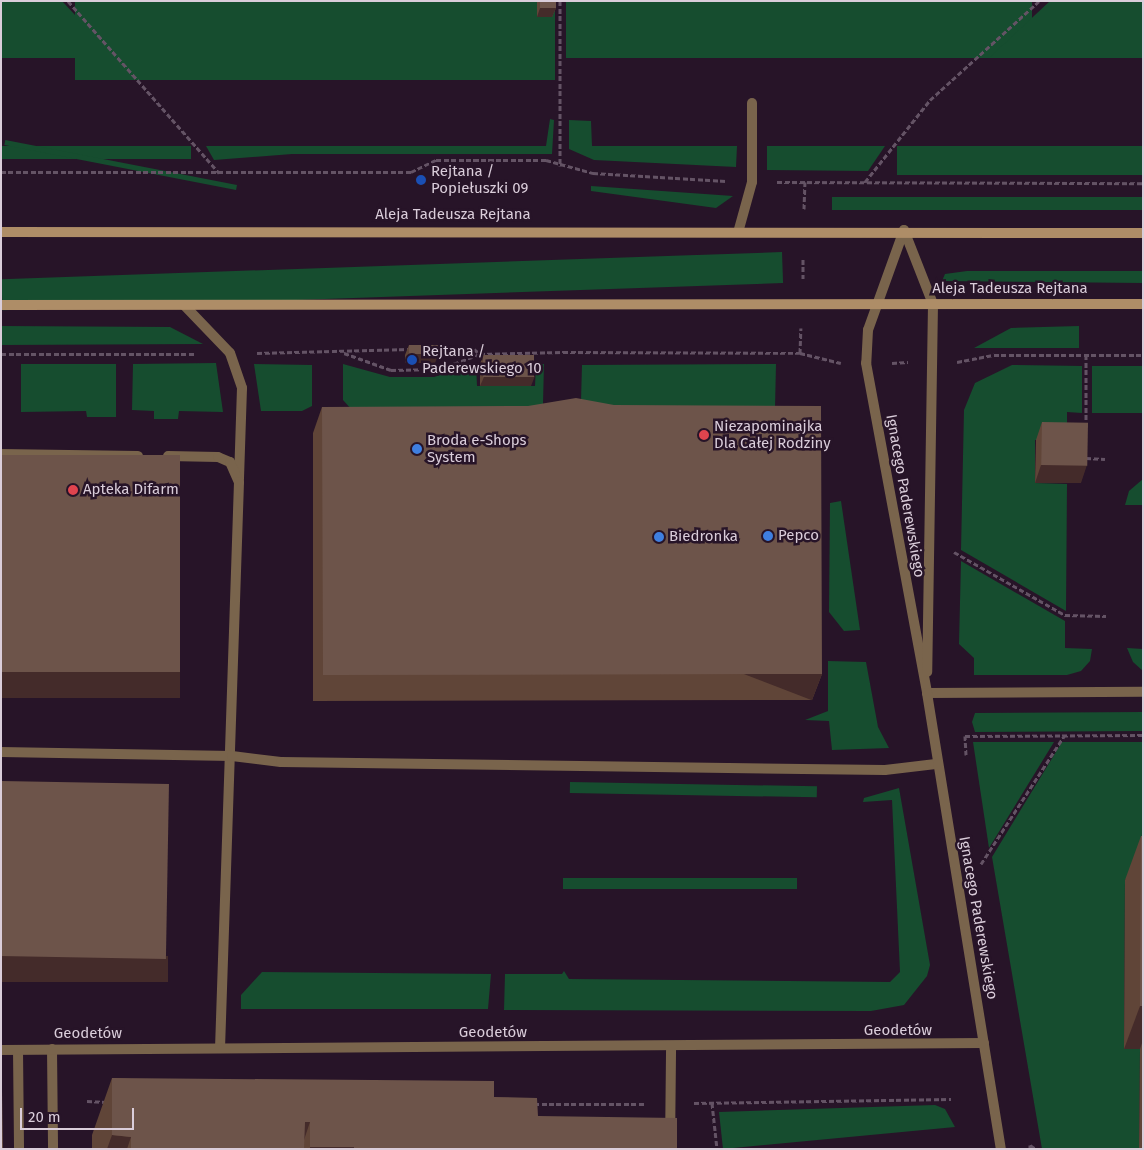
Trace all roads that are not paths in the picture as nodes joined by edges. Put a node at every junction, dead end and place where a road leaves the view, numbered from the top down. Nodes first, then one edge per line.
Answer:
1 (752, 103) dead end
2 (738, 229) junction
3 (904, 230) junction
4 (1, 232) edge
5 (1143, 233) edge
6 (876, 304) junction
7 (933, 304) junction
8 (1143, 304) edge
9 (1, 305) edge
10 (184, 305) junction
11 (1, 454) edge
12 (239, 482) junction
13 (1143, 692) edge
14 (927, 693) junction
15 (1, 752) edge
16 (232, 756) junction
17 (936, 764) junction
18 (984, 1043) junction
19 (671, 1047) junction
20 (220, 1048) junction
21 (52, 1049) junction
22 (1, 1050) edge
23 (18, 1050) junction
24 (19, 1149) edge
25 (53, 1149) edge
26 (670, 1149) edge
27 (1001, 1149) edge

1 - 2 street
2 - 3 main road, Aleja Tadeusza Rejtana
2 - 4 main road, Aleja Tadeusza Rejtana
3 - 5 main road, Aleja Tadeusza Rejtana
3 - 6 street
3 - 7 street
6 - 7 main road, Aleja Tadeusza Rejtana
6 - 10 main road, Aleja Tadeusza Rejtana
6 - 14 street, Ignacego Paderewskiego
7 - 8 main road, Aleja Tadeusza Rejtana
7 - 14 street, Ignacego Paderewskiego
9 - 10 main road, Aleja Tadeusza Rejtana
10 - 12 street
11 - 12 street
12 - 16 street
13 - 14 street
14 - 17 street, Ignacego Paderewskiego
15 - 16 street
16 - 17 street
16 - 20 street
17 - 18 street, Ignacego Paderewskiego
18 - 19 street, Geodetów
18 - 27 street, Ignacego Paderewskiego
19 - 20 street, Geodetów
19 - 26 street
20 - 21 street, Geodetów
21 - 23 street, Geodetów
21 - 25 street
22 - 23 street, Geodetów
23 - 24 street

